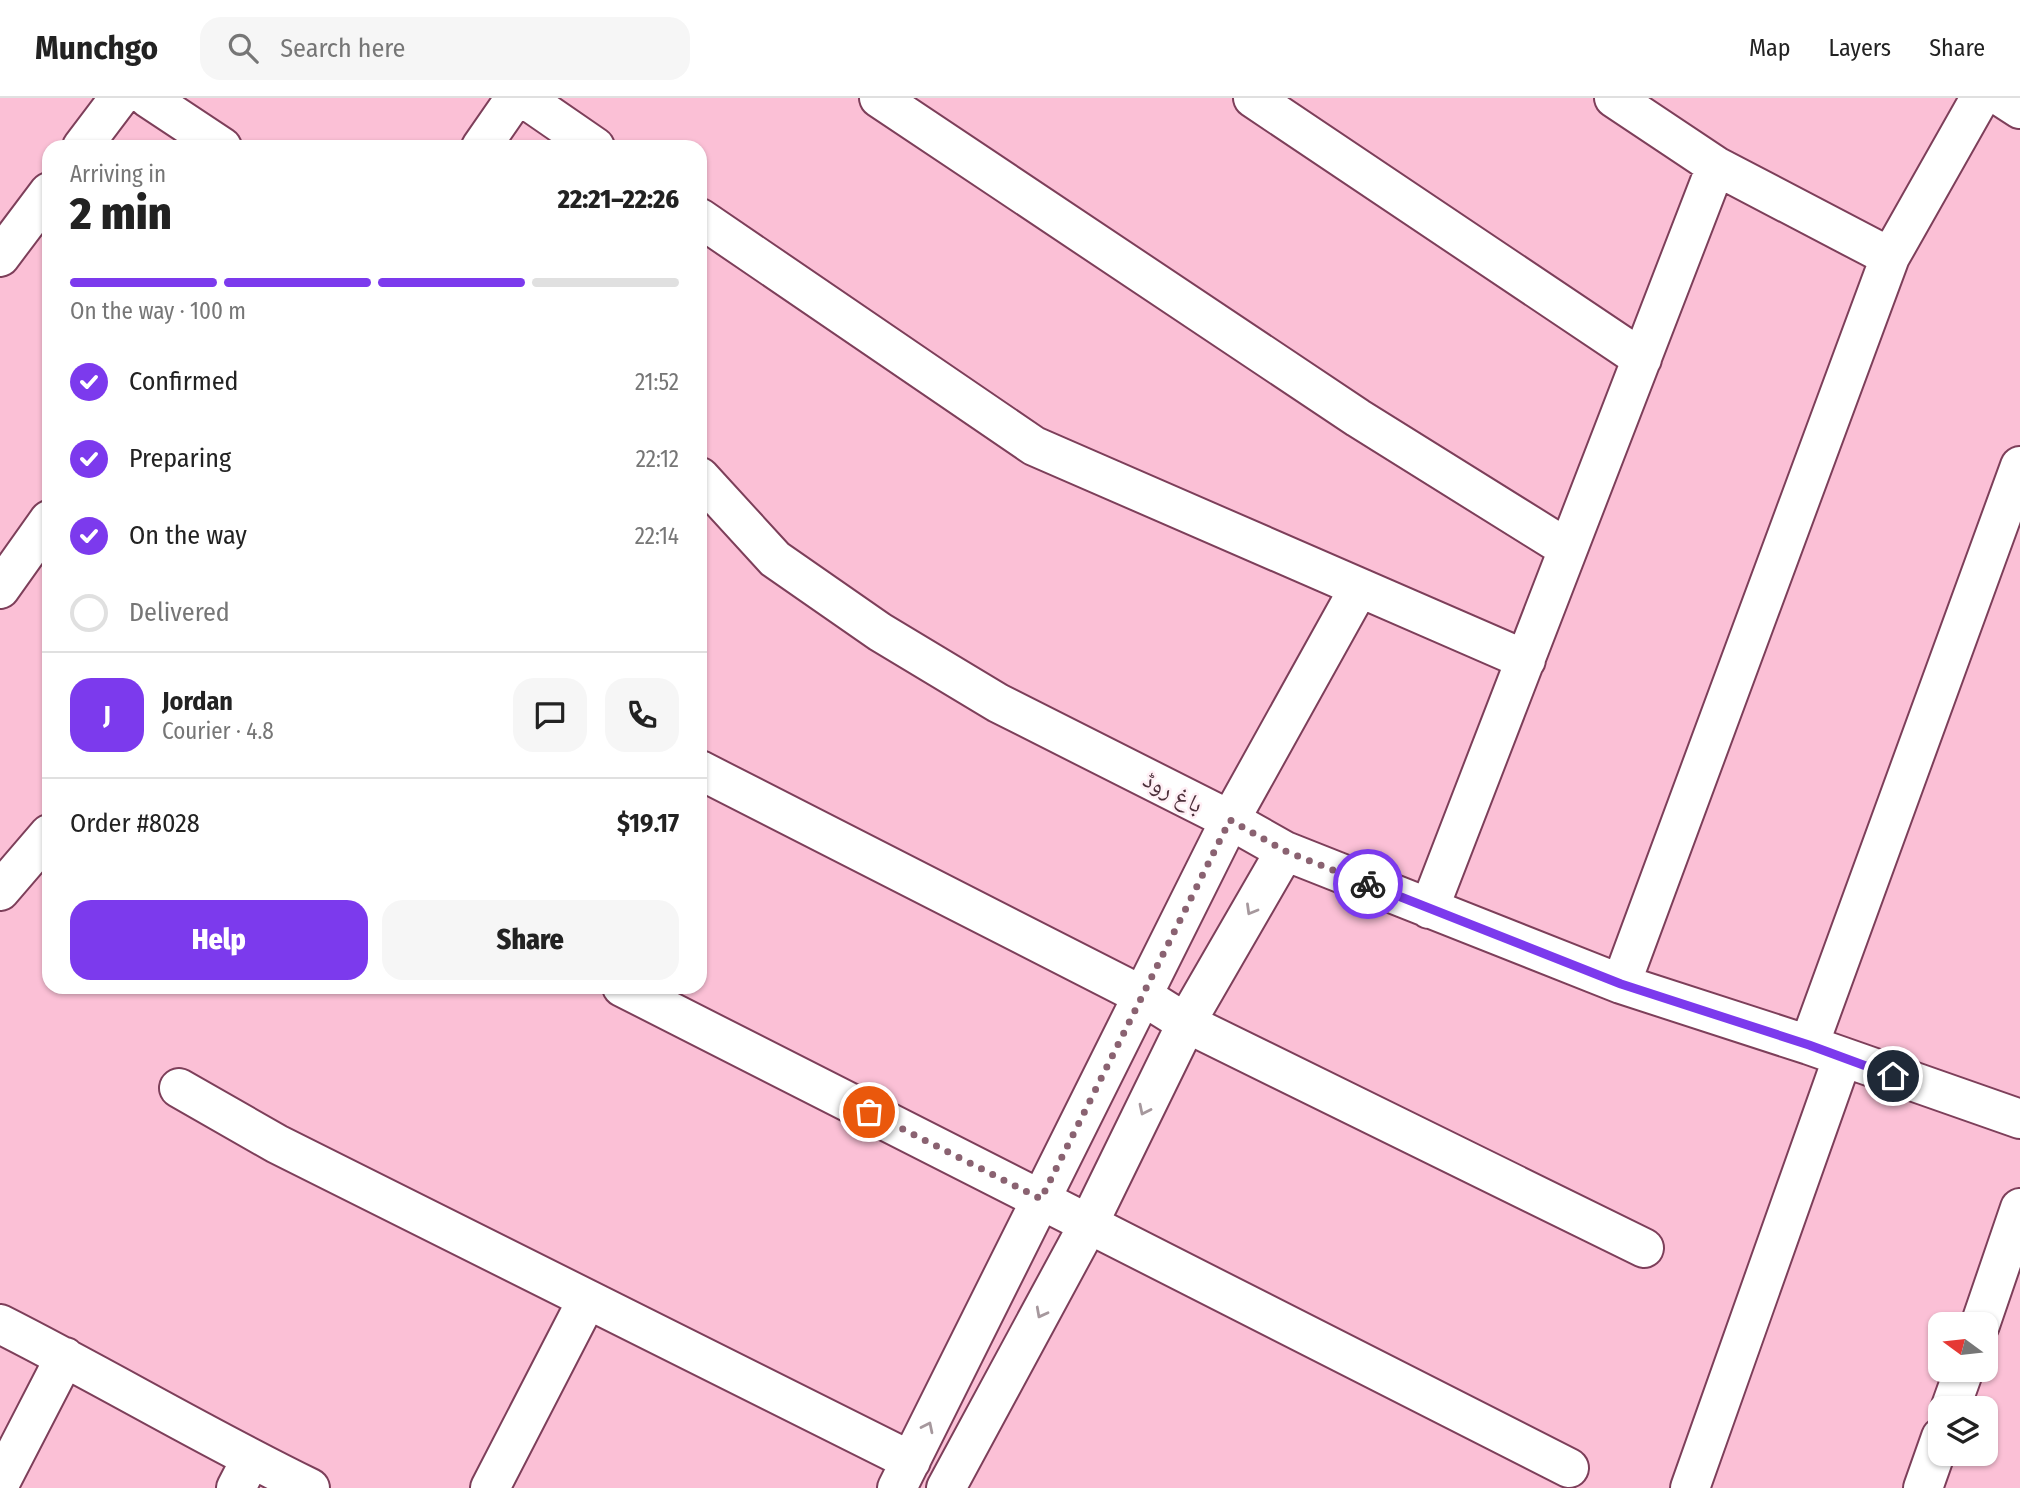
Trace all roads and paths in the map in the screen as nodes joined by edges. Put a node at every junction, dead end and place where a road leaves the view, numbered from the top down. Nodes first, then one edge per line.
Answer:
1 (119, 98) edge
2 (148, 98) edge
3 (515, 98) edge
4 (524, 98) edge
5 (879, 98) edge
6 (1253, 98) edge
7 (1614, 98) edge
8 (1980, 98) edge
9 (2003, 98) edge
10 (2020, 109) edge
11 (87, 140) edge
12 (211, 140) edge
13 (486, 140) edge
14 (585, 140) edge
15 (1716, 166) junction
16 (42, 201) edge
17 (707, 223) edge
18 (0, 257) edge
19 (1890, 257) junction
20 (1642, 359) junction
21 (2020, 466) edge
22 (707, 485) edge
23 (42, 530) edge
24 (1568, 549) junction
25 (1359, 588) junction
26 (0, 589) edge
27 (1525, 660) junction
28 (707, 775) edge
29 (1230, 820) junction
30 (42, 842) edge
31 (1285, 851) junction
32 (0, 891) edge
33 (1429, 909) junction
34 (1621, 984) junction
35 (636, 994) edge
36 (1143, 996) junction
37 (1186, 1023) junction
38 (1826, 1052) junction
39 (180, 1088) dead end
40 (2020, 1119) edge
41 (1041, 1199) junction
42 (2020, 1208) edge
43 (1089, 1223) junction
44 (1644, 1248) dead end
45 (587, 1300) junction
46 (1984, 1312) edge
47 (0, 1324) edge
48 (65, 1357) junction
49 (1931, 1466) edge
50 (1569, 1468) dead end
51 (905, 1473) edge
52 (244, 1474) edge
53 (0, 1483) edge
54 (310, 1488) edge
55 (490, 1488) edge
56 (946, 1488) edge
57 (1690, 1488) edge
58 (1923, 1488) edge

1 - 11 street
2 - 12 street
3 - 13 street
4 - 14 street
5 - 24 street
6 - 20 street
7 - 15 street
8 - 19 street
9 - 10 street
15 - 19 street
15 - 20 street
16 - 18 street
17 - 25 street
19 - 34 street
20 - 24 street
21 - 38 street
22 - 29 street, باغ روڈ
23 - 26 street
24 - 27 street
25 - 27 street
25 - 29 street
27 - 33 street
28 - 36 street
29 - 31 street, باغ روڈ
29 - 36 street
30 - 32 street
31 - 33 street, باغ روڈ
31 -> 37 street
33 - 34 street, باغ روڈ
34 - 38 street, باغ روڈ
35 - 41 street
36 - 37 street
36 - 41 street
37 -> 43 street
37 - 44 street
38 - 40 street, باغ روڈ
38 - 57 street
39 - 45 street
41 - 43 street
51 -> 41 street
42 - 46 street
43 - 50 street
43 -> 56 street
45 - 51 street
45 - 55 street
47 - 48 street
48 - 52 street
48 - 53 street
49 - 58 street
51 - 56 street
52 - 54 street

